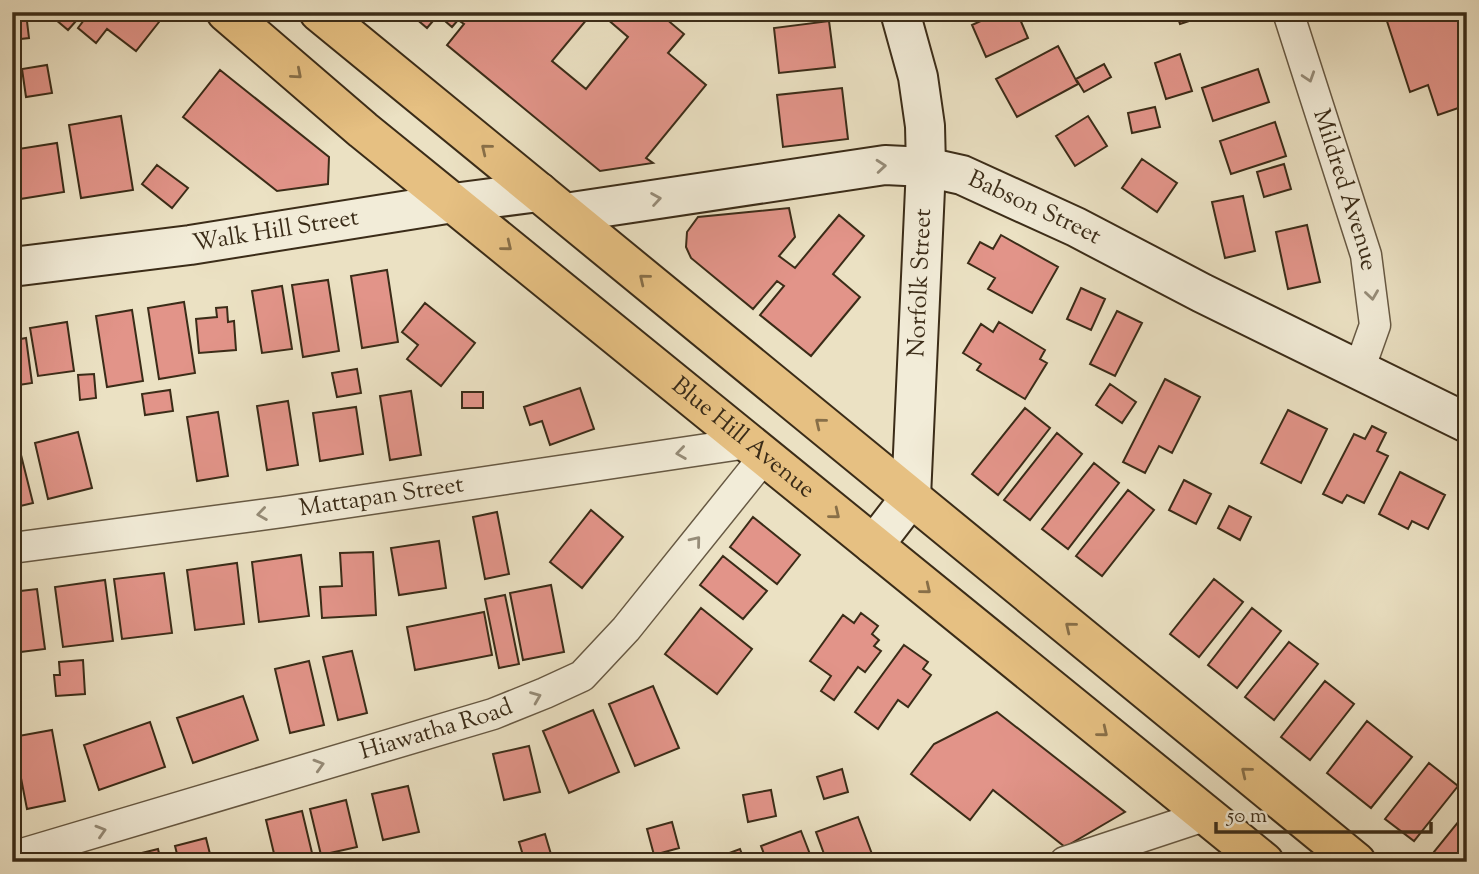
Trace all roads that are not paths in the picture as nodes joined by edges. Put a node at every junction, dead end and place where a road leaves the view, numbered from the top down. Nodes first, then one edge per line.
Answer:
1 (226, 12) edge
2 (319, 12) edge
3 (900, 12) edge
4 (1288, 12) edge
5 (926, 167) junction
6 (453, 203) junction
7 (552, 203) junction
8 (12, 267) edge
9 (1359, 370) junction
10 (1467, 423) edge
11 (757, 449) junction
12 (911, 497) junction
13 (874, 545) junction
14 (12, 548) edge
15 (1207, 815) junction
16 (12, 857) edge
17 (1065, 862) edge
18 (1264, 862) edge
19 (1356, 862) edge

1 -> 6 highway, Blue Hill Avenue
7 -> 2 highway
3 - 5 main road, Norfolk Street
4 -> 9 street, Mildred Avenue
7 -> 5 main road, Babson Street
5 - 9 main road, Babson Street
5 - 12 main road, Norfolk Street
6 - 7 main road, Walk Hill Street
6 - 8 main road, Walk Hill Street
6 -> 11 highway, Blue Hill Avenue
12 -> 7 highway
9 - 10 main road, Babson Street
11 -> 13 highway, Blue Hill Avenue
11 -> 14 street, Mattapan Street
16 -> 11 street, Hiawatha Road
12 - 13 main road
19 -> 12 highway
13 -> 15 highway, Blue Hill Avenue
15 - 17 street
15 - 18 highway, Blue Hill Avenue

